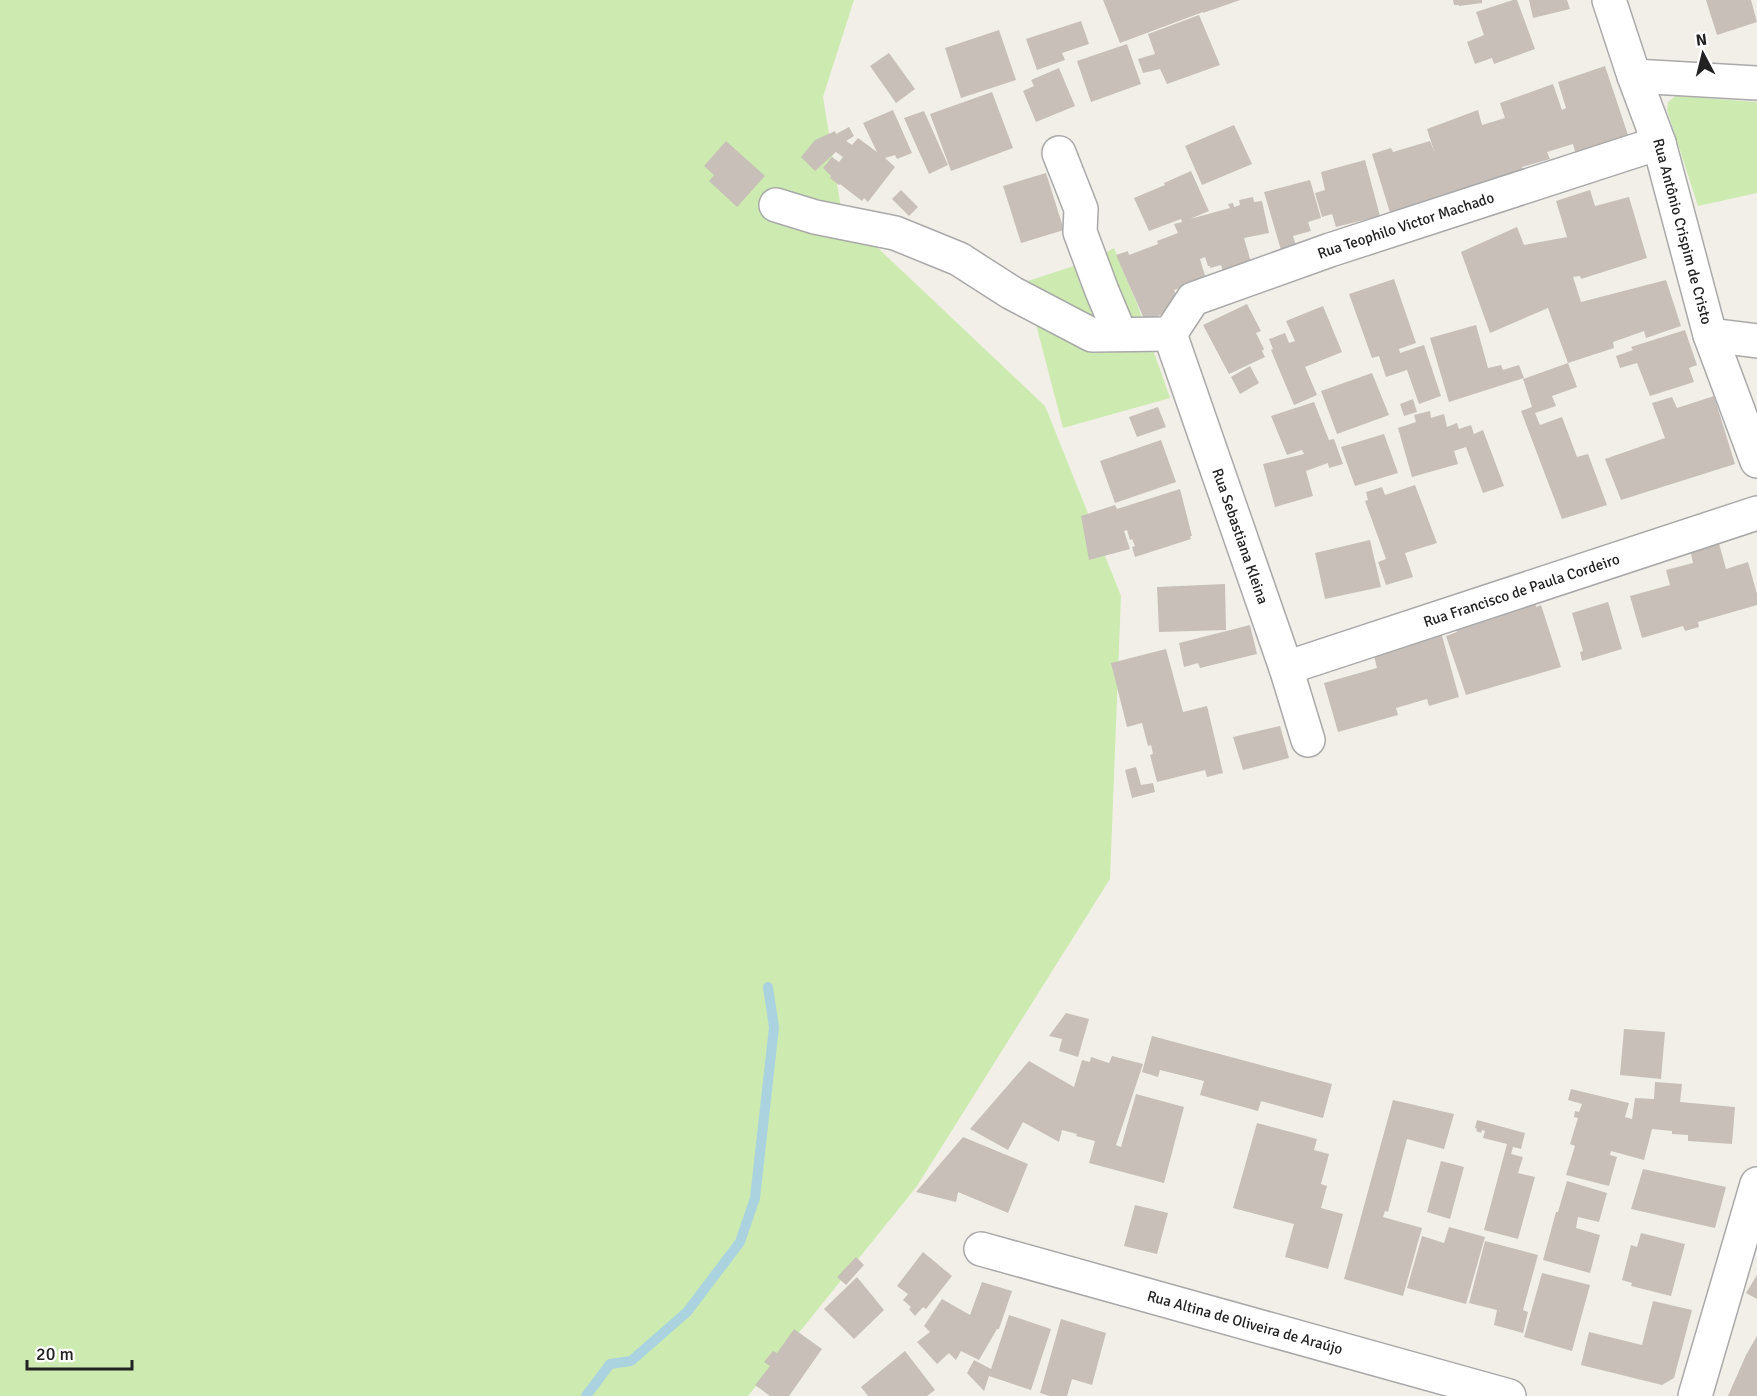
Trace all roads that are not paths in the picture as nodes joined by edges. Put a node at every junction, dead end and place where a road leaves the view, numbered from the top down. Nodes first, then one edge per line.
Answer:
1 (1609, 0) edge
2 (1634, 76) junction
3 (1757, 83) edge
4 (1659, 143) junction
5 (1059, 153) dead end
6 (776, 205) dead end
7 (1120, 334) junction
8 (1170, 334) junction
9 (1710, 335) junction
10 (1757, 340) edge
11 (1757, 461) edge
12 (1757, 513) edge
13 (1286, 668) junction
14 (1308, 740) dead end
15 (1757, 1184) edge
16 (981, 1249) dead end
17 (1509, 1396) edge
18 (1695, 1396) edge

1 - 2 street, Rua Antônio Crispim de Cristo
2 - 3 street
2 - 4 street, Rua Antônio Crispim de Cristo
4 - 8 street, Rua Teophilo Victor Machado
4 - 9 street, Rua Antônio Crispim de Cristo
5 - 7 street
6 - 7 street
7 - 8 street
8 - 13 street, Rua Sebastiana Kleina
9 - 10 street
9 - 11 street, Rua Antônio Crispim de Cristo
12 - 13 street, Rua Francisco de Paula Cordeiro
13 - 14 street, Rua Sebastiana Kleina
15 - 18 street
16 - 17 street, Rua Altina de Oliveira de Araújo

